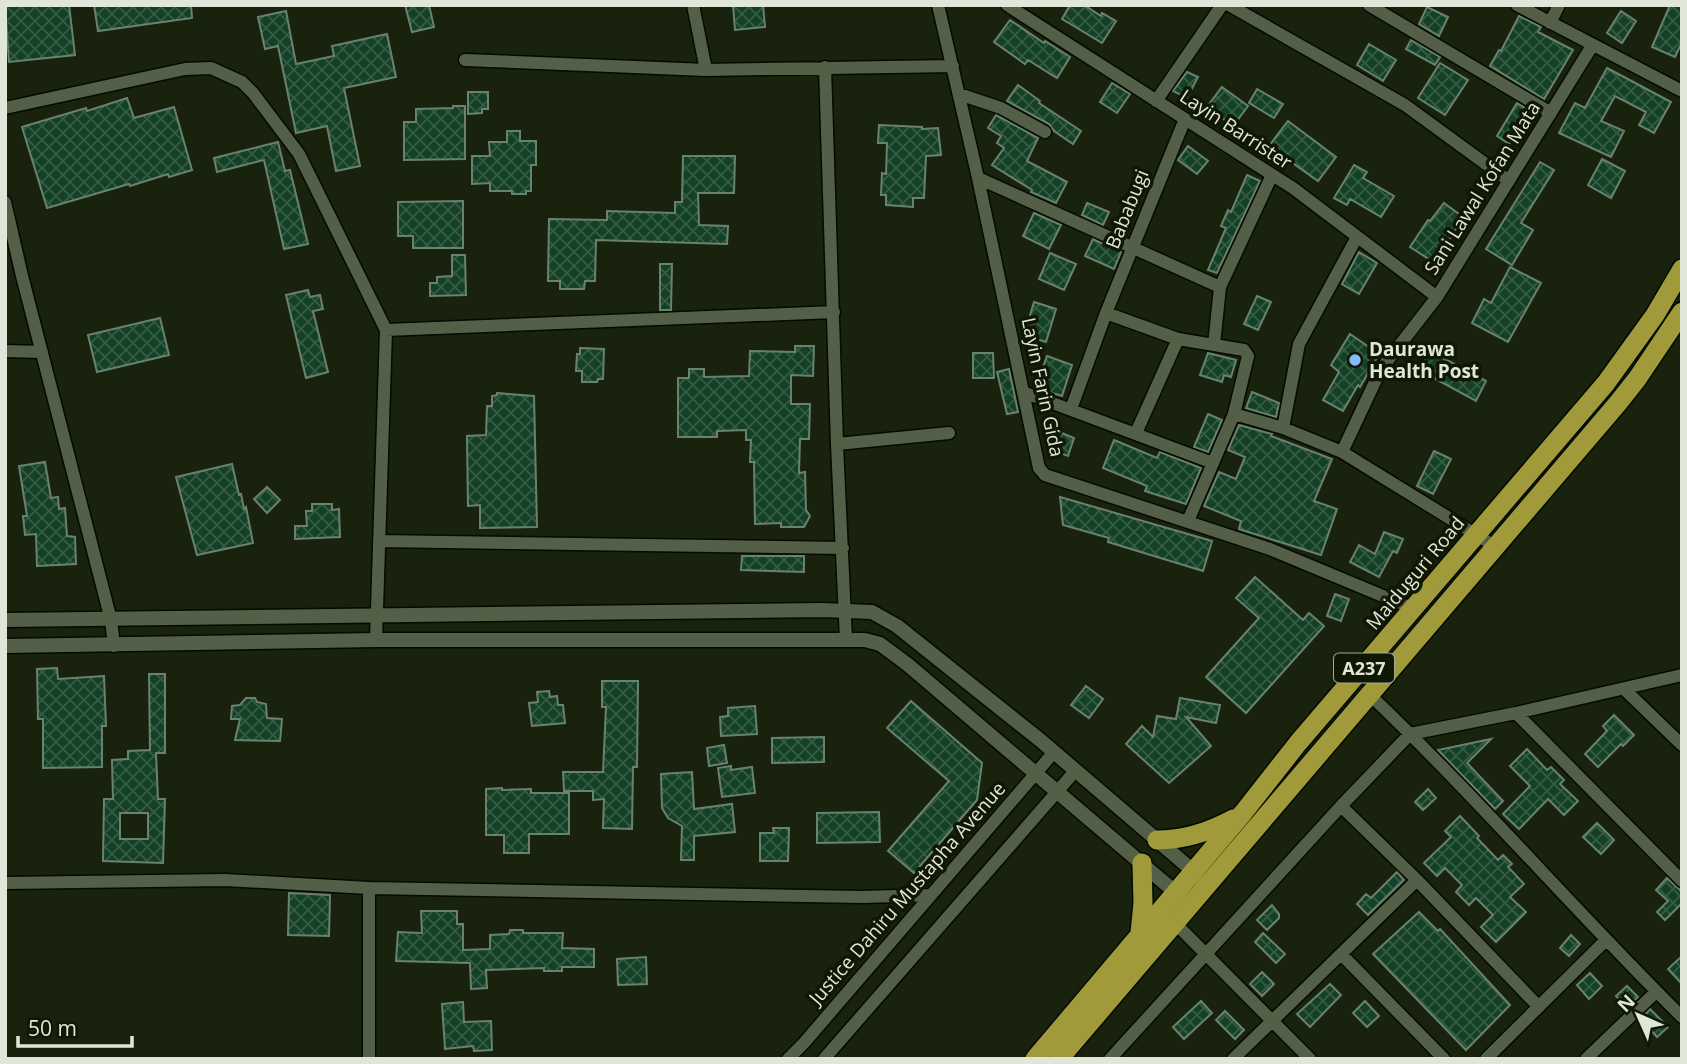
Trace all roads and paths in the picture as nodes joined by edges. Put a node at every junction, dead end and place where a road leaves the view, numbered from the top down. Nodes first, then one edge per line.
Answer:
1 (693, 5) edge
2 (938, 5) edge
3 (1007, 5) edge
4 (1222, 5) edge
5 (1229, 5) edge
6 (1369, 5) edge
7 (1517, 5) edge
8 (1559, 5) edge
9 (1550, 23) junction
10 (1592, 46) junction
11 (465, 60) dead end
12 (953, 66) junction
13 (825, 67) junction
14 (706, 70) junction
15 (1682, 91) edge
16 (959, 94) junction
17 (1156, 101) junction
18 (5, 108) edge
19 (1550, 113) junction
20 (1185, 119) junction
21 (1045, 132) dead end
22 (1272, 175) junction
23 (978, 178) junction
24 (1509, 181) junction
25 (5, 202) edge
26 (1357, 237) junction
27 (1132, 248) junction
28 (1682, 269) edge
29 (1220, 287) junction
30 (1437, 297) junction
31 (834, 312) junction
32 (1682, 312) edge
33 (1106, 313) junction
34 (386, 330) junction
35 (1178, 339) junction
36 (1213, 345) junction
37 (5, 351) edge
38 (42, 352) junction
39 (1023, 391) junction
40 (1071, 409) junction
41 (1234, 414) junction
42 (1283, 428) junction
43 (949, 433) dead end
44 (1136, 433) junction
45 (837, 444) junction
46 (1342, 452) junction
47 (1213, 463) junction
48 (1188, 521) junction
49 (1477, 535) junction
50 (380, 541) junction
51 (1496, 547) junction
52 (843, 548) junction
53 (1414, 609) junction
54 (845, 610) junction
55 (378, 614) junction
56 (5, 620) edge
57 (111, 621) junction
58 (376, 640) junction
59 (846, 640) junction
60 (5, 646) edge
61 (114, 646) junction
62 (1682, 675) edge
63 (1625, 689) junction
64 (1370, 695) junction
65 (1516, 713) junction
66 (1410, 734) junction
67 (1682, 745) edge
68 (1054, 752) junction
69 (1076, 770) junction
70 (1035, 773) junction
71 (1056, 792) junction
72 (1341, 806) junction
73 (1243, 813) junction
74 (1157, 840) junction
75 (1142, 863) junction
76 (1201, 878) junction
77 (1417, 880) junction
78 (1682, 881) edge
79 (5, 883) edge
80 (369, 888) junction
81 (931, 895) junction
82 (1182, 898) junction
83 (1174, 922) junction
84 (1140, 933) junction
85 (1605, 942) junction
86 (1204, 954) junction
87 (1341, 954) junction
88 (1656, 992) junction
89 (1539, 1007) junction
90 (1682, 1017) edge
91 (1272, 1021) junction
92 (369, 1059) edge
93 (788, 1059) edge
94 (824, 1059) edge
95 (1035, 1059) edge
96 (1059, 1059) edge
97 (1110, 1059) edge
98 (1233, 1059) edge
99 (1310, 1059) edge
100 (1444, 1059) edge
101 (1486, 1059) edge
102 (1586, 1059) edge

1 - 14 street
2 - 12 street, Layin Farin Gida
3 - 17 street, Layin Barrister
4 - 17 street
5 - 24 street
6 - 19 street
7 - 9 street
8 - 9 street
9 - 10 street
10 - 15 street
10 - 19 street, Sani Lawal Kofan Mata
11 - 14 street
12 - 13 street
12 - 16 street, Layin Farin Gida
13 - 14 street
13 - 31 street
16 - 21 street
16 - 23 street, Layin Farin Gida
17 - 20 street, Layin Barrister
18 - 34 street
19 - 24 street, Sani Lawal Kofan Mata
20 - 22 street, Layin Barrister
20 - 27 street, Bababugi
22 - 26 street, Layin Barrister
22 - 29 street
23 - 27 street
23 - 39 street, Layin Farin Gida
24 - 30 street, Sani Lawal Kofan Mata
25 - 38 street
26 - 30 street, Layin Barrister
26 - 42 street
27 - 29 street
27 - 33 street, Bababugi
28 - 49 highway, Maiduguri Road / A237
29 - 36 street
30 - 46 street, Sani Lawal Kofan Mata
31 - 34 street
31 - 45 street
32 - 51 highway, Maiduguri Road / A237
33 - 35 street
33 - 40 street, Bababugi
34 - 50 street
35 - 36 street
35 - 44 street
36 - 41 street
37 - 38 street
38 - 57 street
39 - 40 street
39 - 48 street, Layin Farin Gida
40 - 44 street
41 - 42 street
41 - 47 street
42 - 46 street
43 - 45 street
44 - 47 street
45 - 52 street
46 - 49 street
47 - 48 street
48 - 53 street, Layin Farin Gida
49 - 51 street
49 - 53 highway, Maiduguri Road / A237
50 - 52 street
50 - 55 street
51 - 64 highway, Maiduguri Road / A237
52 - 54 street
53 - 73 highway, Maiduguri Road / A237
54 - 55 street
54 - 59 street
54 - 68 street
55 - 57 street
55 - 58 street
56 - 57 street
57 - 61 street
58 - 59 street
58 - 61 street
59 - 70 street
60 - 61 street
62 - 63 street
63 - 65 street
63 - 67 street
64 - 66 street
64 - 76 highway, Maiduguri Road / A237
65 - 66 street
65 - 78 street
66 - 72 street
66 - 85 street
68 - 69 street
68 - 70 street, Justice Dahiru Mustapha Avenue
69 - 71 street
69 - 74 street
70 - 71 street
70 - 81 street, Justice Dahiru Mustapha Avenue
71 - 75 street
71 - 94 street
72 - 77 street
72 - 86 street
73 - 74 highway
73 - 76 highway, Maiduguri Road / A237
74 - 76 street
75 - 82 street
75 - 84 highway
76 - 82 highway, Maiduguri Road / A237
77 - 87 street
77 - 89 street
79 - 80 street
80 - 81 street
80 - 92 street
81 - 93 street, Justice Dahiru Mustapha Avenue
82 - 83 highway, Maiduguri Road / A237
82 - 84 highway, Maiduguri Road / A237
83 - 86 street
83 - 96 highway, Maiduguri Road / A237
84 - 95 highway, Maiduguri Road / A237
85 - 88 street
85 - 89 street
86 - 91 street
86 - 97 street
87 - 91 street
87 - 100 street
88 - 90 street
88 - 102 street
89 - 101 street
91 - 98 street
91 - 99 street

